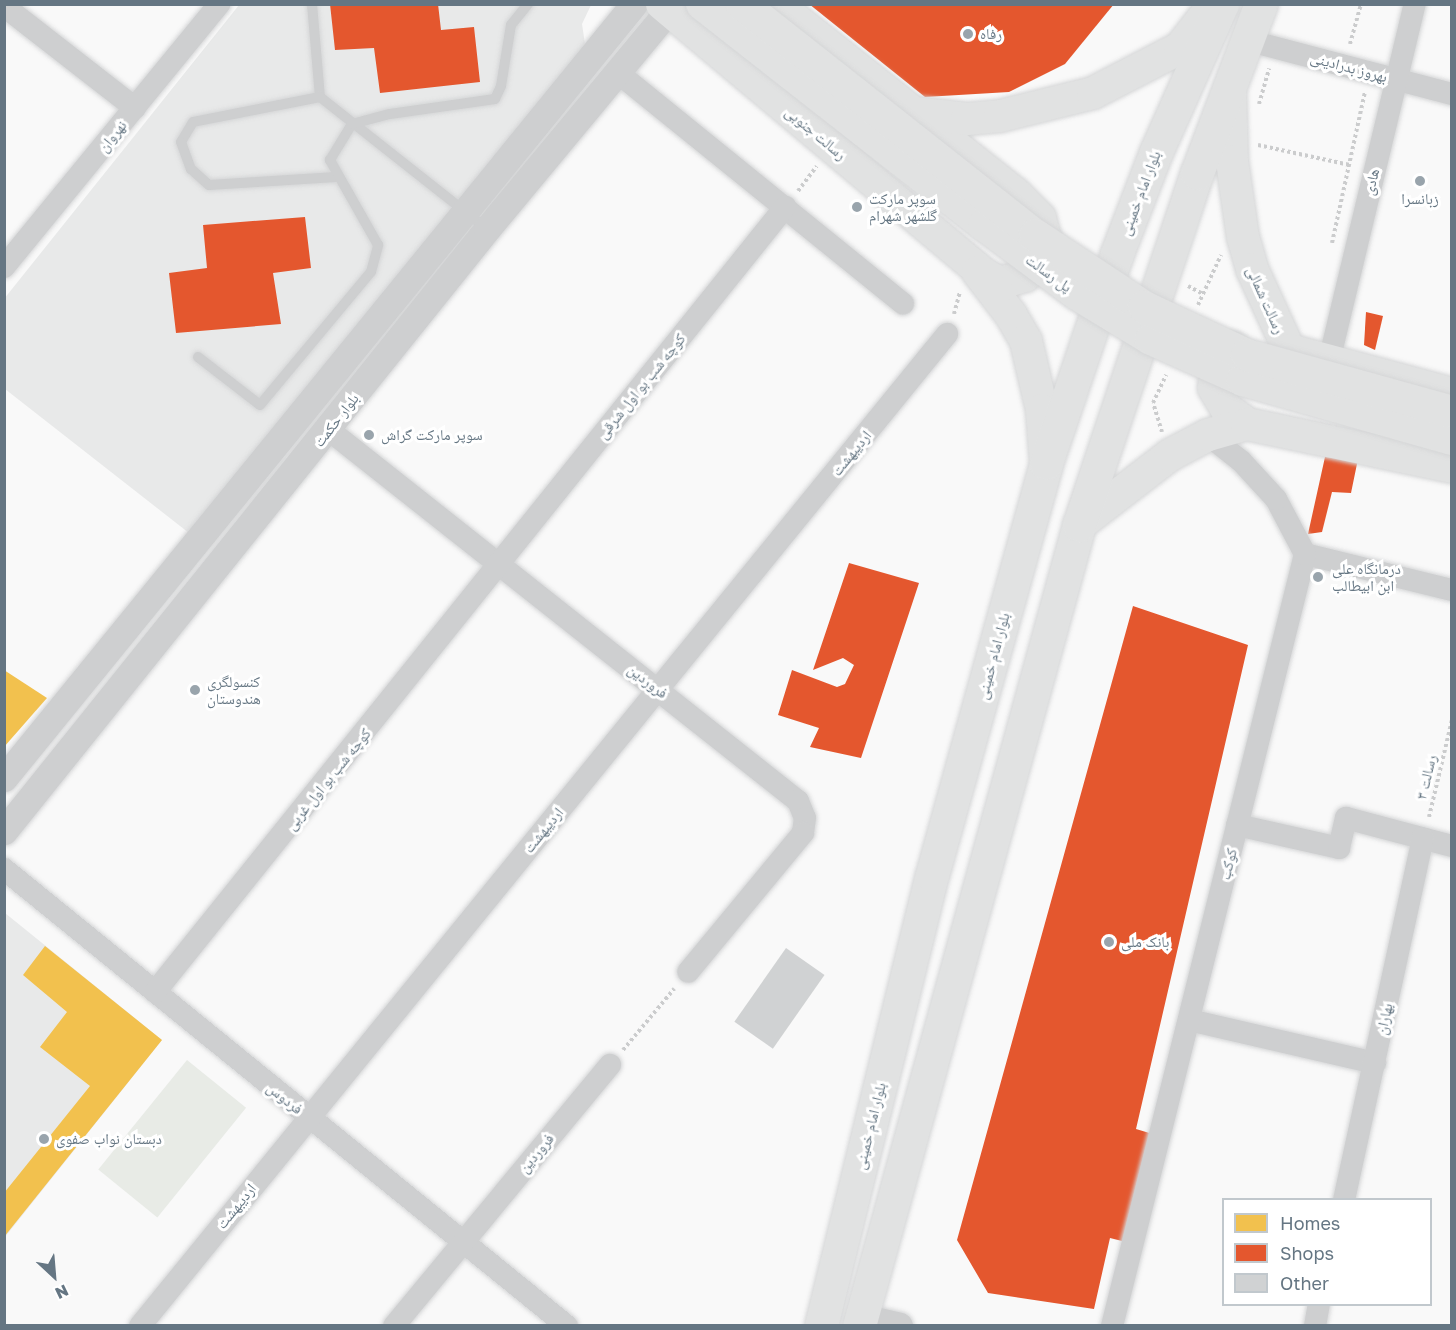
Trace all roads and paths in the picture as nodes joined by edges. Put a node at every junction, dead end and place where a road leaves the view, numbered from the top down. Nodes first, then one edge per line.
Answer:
1 (219, 4) edge
2 (312, 4) edge
3 (528, 4) edge
4 (634, 4) edge
5 (702, 4) edge
6 (742, 4) edge
7 (776, 4) edge
8 (1214, 4) edge
9 (1222, 4) edge
10 (1262, 4) edge
11 (1361, 4) edge
12 (1415, 4) edge
13 (4, 6) edge
14 (665, 7) edge
15 (1261, 44) junction
16 (1344, 65) junction
17 (617, 72) junction
18 (1369, 72) junction
19 (1396, 79) junction
20 (1230, 81) junction
21 (1452, 94) edge
22 (320, 97) junction
23 (135, 108) junction
24 (914, 112) junction
25 (1257, 114) dead end
26 (352, 124) junction
27 (832, 147) junction
28 (1253, 154) dead end
29 (1349, 165) junction
30 (1374, 170) junction
31 (336, 177) junction
32 (785, 207) junction
33 (465, 212) junction
34 (487, 229) junction
35 (1330, 253) dead end
36 (970, 262) junction
37 (4, 267) edge
38 (1164, 274) junction
39 (1203, 294) dead end
40 (903, 304) dead end
41 (947, 334) joint
42 (1289, 350) junction
43 (198, 357) dead end
44 (1329, 361) junction
45 (1452, 394) edge
46 (1452, 412) edge
47 (1247, 424) junction
48 (329, 430) junction
49 (1208, 435) junction
50 (1452, 439) edge
51 (1046, 463) junction
52 (1452, 466) edge
53 (1079, 525) junction
54 (1305, 554) junction
55 (496, 565) junction
56 (1452, 590) edge
57 (658, 689) junction
58 (1452, 720) edge
59 (4, 778) edge
60 (1237, 825) junction
61 (4, 831) edge
62 (1424, 839) junction
63 (1452, 846) edge
64 (4, 869) edge
65 (688, 972) joint
66 (155, 992) junction
67 (1189, 1020) junction
68 (1375, 1063) junction
69 (610, 1065) joint
70 (308, 1116) junction
71 (1344, 1198) edge
72 (462, 1241) junction
73 (1319, 1306) edge
74 (860, 1321) edge
75 (140, 1326) edge
76 (394, 1326) edge
77 (567, 1326) edge
78 (821, 1326) edge
79 (899, 1326) edge
80 (1112, 1326) edge
81 (1315, 1326) edge

1 - 23 street, نهروان
2 - 22 lane
3 - 26 lane
4 - 33 street, بلوار حکمت
5 - 50 main road, پل رسالت, bridge
6 - 46 main road, پل رسالت, bridge
7 - 24 main road
8 - 24 main road
9 - 51 main road, بلوار امام خمینی
10 - 15 main road
11 - 16 path
12 - 19 street, هادی
13 - 23 street
14 - 17 street, بلوار حکمت
14 - 27 main road, رسالت جنوبی
15 - 16 street, بهروز بدرادینی
15 - 20 main road
15 - 25 path
16 - 18 street, بهروز بدرادینی
17 - 32 street
17 - 34 street, بلوار حکمت
18 - 19 street, بهروز بدرادینی
18 - 29 path
19 - 21 street, بهروز بدرادینی
19 - 30 street, هادی
20 - 38 main road
20 - 42 main road, رسالت شمالی
22 - 26 lane
22 - 31 lane
23 - 37 street, نهروان
24 - 36 main road
26 - 31 lane
26 - 33 lane
27 - 32 path
27 - 36 main road, رسالت جنوبی
28 - 29 path
29 - 30 path
29 - 35 path
30 - 44 street, هادی
31 - 43 lane
32 - 40 street
32 - 55 street, کوچه شب بو اول شرقی
33 - 34 lane
33 - 59 street, بلوار حکمت
34 - 48 street, بلوار حکمت
36 - 41 path
36 - 51 main road
38 - 39 path
38 - 53 main road
41 - 57 street, اردیبهشت
42 - 44 main road, رسالت شمالی
42 - 47 main road
44 - 45 main road, رسالت شمالی
47 - 49 main road
47 - 52 main road
48 - 55 street, فروردین
48 - 61 street, بلوار حکمت
49 - 53 main road
49 - 54 street
51 - 78 main road, بلوار امام خمینی
53 - 74 main road
54 - 56 street
54 - 60 street, کوکب
55 - 57 street, فروردین
55 - 66 street, کوچه شب بو اول غربی
57 - 65 street, فروردین
57 - 70 street, اردیبهشت
58 - 62 path, رسالت ۳
60 - 62 street
60 - 67 street, کوکب
62 - 63 street
62 - 68 street, بهاران
64 - 66 street, فردوس
65 - 69 path
66 - 70 street, فردوس
67 - 68 street
67 - 80 street, کوکب
68 - 71 street, بهاران
69 - 72 street, فروردین
70 - 72 street, فردوس
70 - 75 street, اردیبهشت
72 - 76 street, فروردین
72 - 77 street, فردوس
73 - 81 street
74 - 79 street

